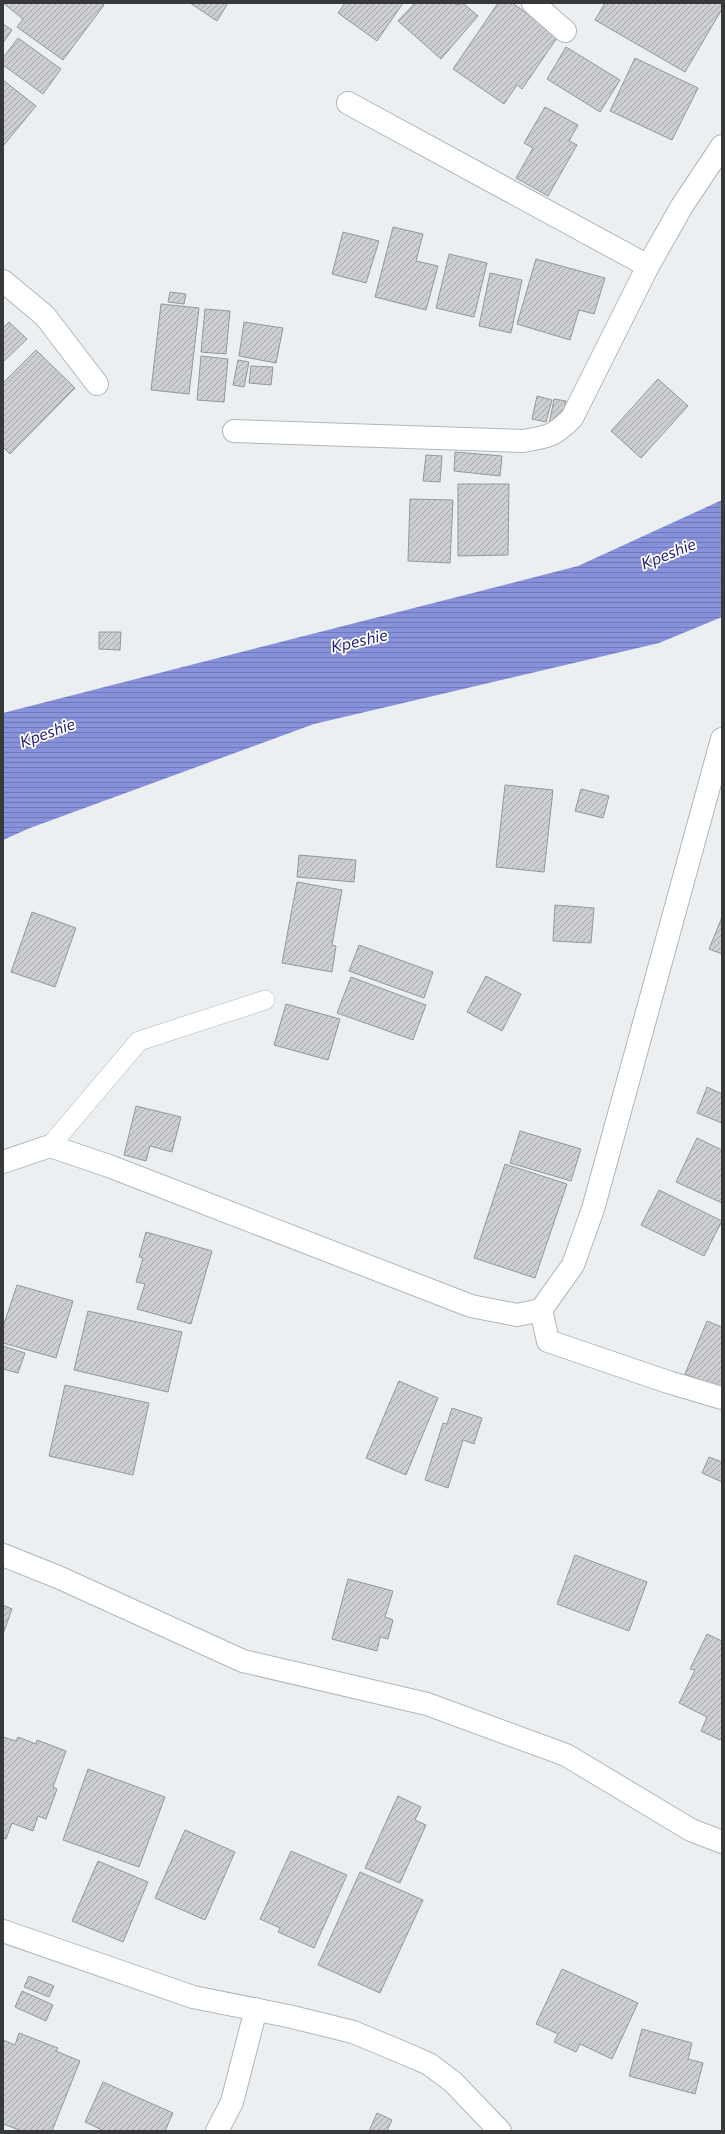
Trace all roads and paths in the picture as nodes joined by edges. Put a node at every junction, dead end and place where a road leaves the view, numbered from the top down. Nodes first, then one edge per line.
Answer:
1 (533, 3) edge
2 (565, 31) dead end
3 (348, 103) dead end
4 (722, 146) edge
5 (648, 266) junction
6 (3, 282) edge
7 (97, 384) dead end
8 (234, 431) dead end
9 (722, 739) edge
10 (265, 1000) dead end
11 (50, 1146) junction
12 (3, 1162) edge
13 (541, 1310) junction
14 (722, 1398) edge
15 (3, 1555) edge
16 (722, 1842) edge
17 (3, 1931) edge
18 (256, 2009) junction
19 (217, 2131) edge
20 (500, 2131) edge

1 - 2 street
3 - 5 street
4 - 5 street
5 - 8 street
6 - 7 street
9 - 13 street
10 - 11 lane
11 - 12 street
11 - 13 street
13 - 14 street
15 - 16 street
17 - 18 street
18 - 19 street
18 - 20 street

